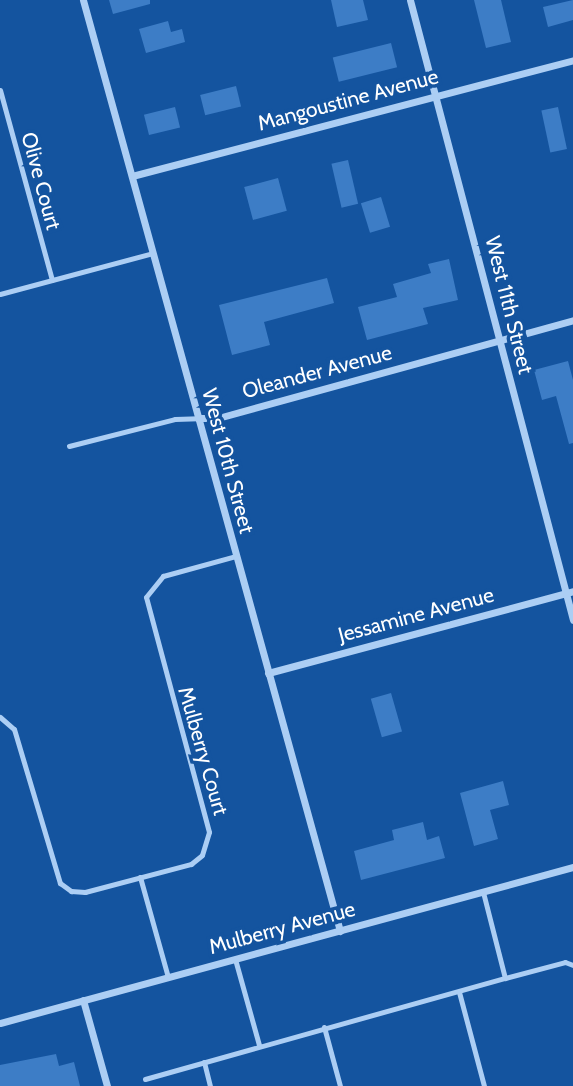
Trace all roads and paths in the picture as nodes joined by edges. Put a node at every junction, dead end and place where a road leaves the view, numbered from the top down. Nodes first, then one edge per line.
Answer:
1 (83, 0) edge
2 (410, 0) edge
3 (573, 60) edge
4 (0, 90) edge
5 (437, 95) junction
6 (132, 176) junction
7 (153, 253) junction
8 (52, 280) junction
9 (0, 294) edge
10 (573, 320) edge
11 (499, 340) junction
12 (198, 418) junction
13 (69, 446) dead end
14 (236, 556) junction
15 (569, 592) edge
16 (573, 620) edge
17 (268, 673) junction
18 (0, 717) edge
19 (573, 867) edge
20 (140, 877) junction
21 (482, 892) junction
22 (340, 930) junction
23 (235, 958) junction
24 (573, 965) edge
25 (168, 978) junction
26 (505, 978) junction
27 (459, 992) junction
28 (83, 1000) junction
29 (0, 1023) edge
30 (324, 1027) junction
31 (259, 1045) junction
32 (204, 1062) junction
33 (145, 1079) dead end
34 (107, 1086) edge
35 (210, 1086) edge
36 (340, 1086) edge
37 (484, 1086) edge

1 - 6 street, West 10th Street
2 - 5 street, West 11th Street
3 - 5 street, Mangoustine Avenue
4 - 8 lane, Olive Court
5 - 6 street, Mangoustine Avenue
5 - 11 street, West 11th Street
6 - 7 street, West 10th Street
7 - 8 lane
7 - 12 street, West 10th Street
8 - 9 lane
10 - 11 street, Oleander Avenue
11 - 12 street, Oleander Avenue
11 - 15 street, West 11th Street
12 - 13 lane, Oleander Avenue
12 - 14 street, West 10th Street
14 - 17 street, West 10th Street
14 - 20 lane, Mulberry Court
15 - 16 street, West 11th Street
15 - 17 street, Jessamine Avenue
17 - 22 street, West 10th Street
18 - 20 lane, Mulberry Court
19 - 21 street, Mulberry Avenue
20 - 25 lane
21 - 22 street, Mulberry Avenue
21 - 26 lane
22 - 23 street, Mulberry Avenue
23 - 25 street, Mulberry Avenue
23 - 31 lane
24 - 26 lane
25 - 28 street, Mulberry Avenue
26 - 27 lane
27 - 30 lane
27 - 37 lane
28 - 29 street, Mulberry Avenue
28 - 34 street
30 - 31 lane
30 - 36 lane
31 - 32 lane
32 - 33 lane
32 - 35 lane

